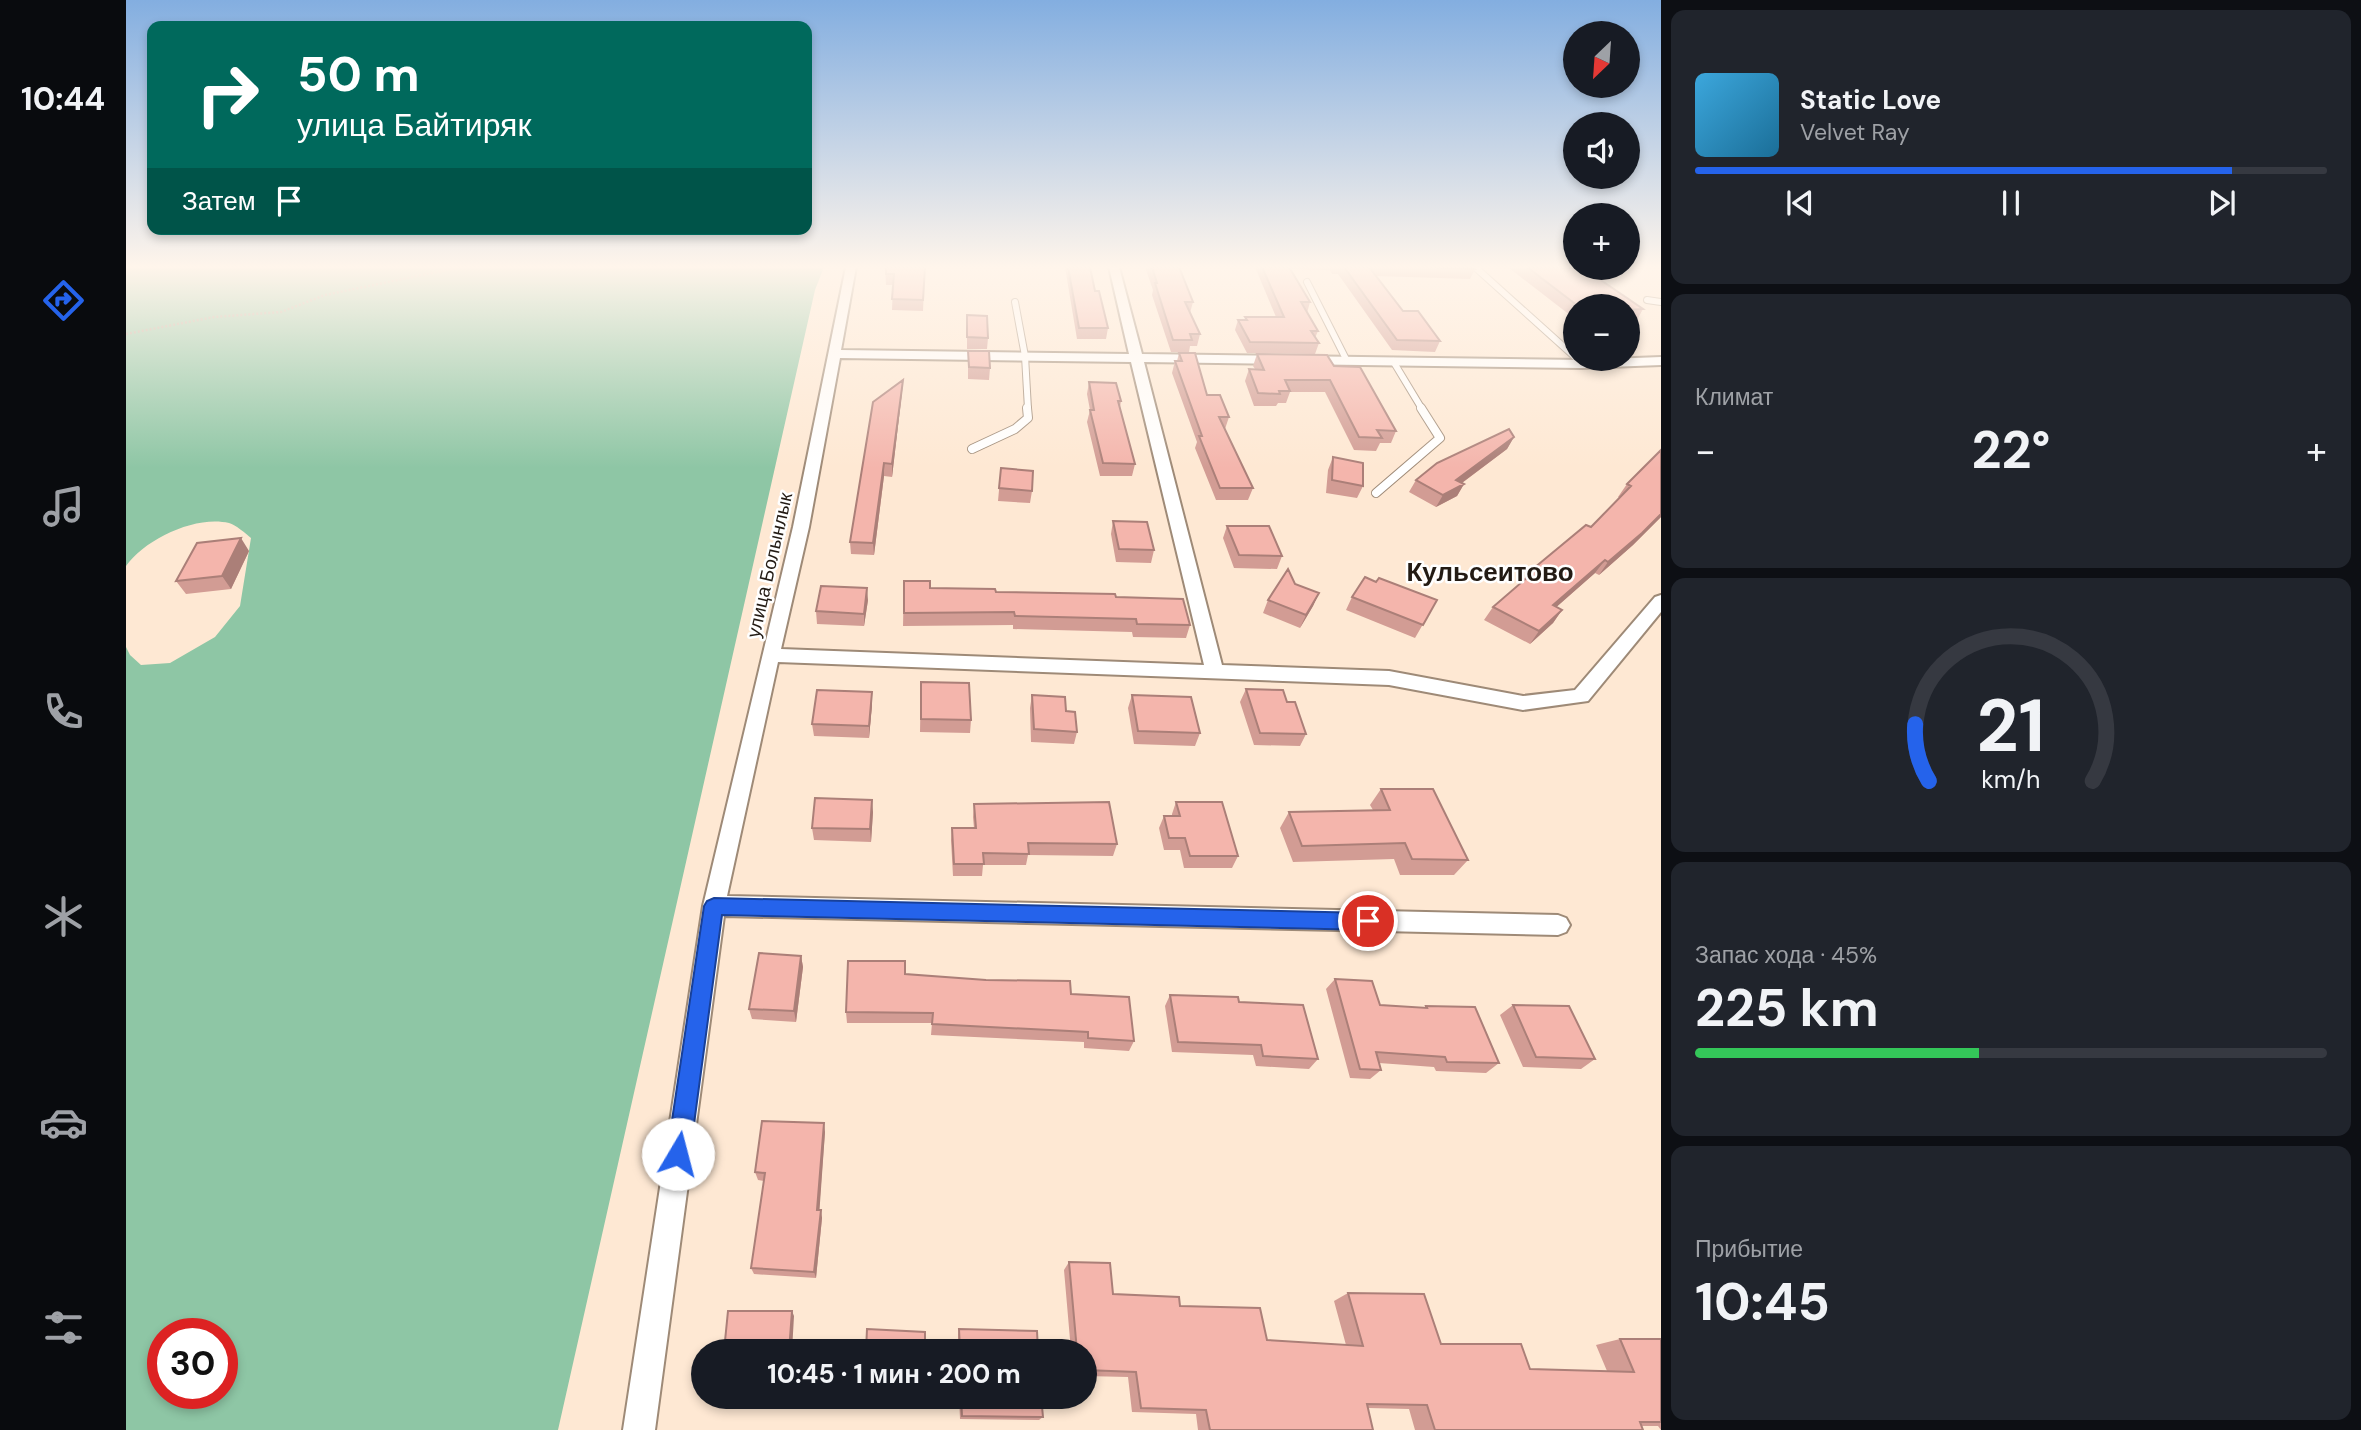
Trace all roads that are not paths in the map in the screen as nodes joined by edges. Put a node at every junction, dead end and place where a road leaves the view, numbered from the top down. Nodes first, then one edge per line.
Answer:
1 (838, 334) edge
2 (1021, 334) edge
3 (1130, 334) edge
4 (1334, 334) edge
5 (1549, 334) edge
6 (1563, 346) edge
7 (834, 354) junction
8 (1025, 356) junction
9 (1136, 358) junction
10 (1347, 360) junction
11 (1563, 360) edge
12 (1393, 361) junction
13 (1640, 361) edge
14 (1661, 361) edge
15 (972, 449) dead end
16 (1376, 493) dead end
17 (1661, 601) edge
18 (770, 655) junction
19 (1214, 670) junction
20 (714, 906) junction
21 (1558, 925) dead end
22 (639, 1430) edge

1 - 7 street, улица Болынлык
2 - 8 lane
3 - 9 street
4 - 10 lane
5 - 6 lane
7 - 8 street
7 - 18 street, улица Болынлык
8 - 9 street
8 - 15 lane
9 - 10 street
9 - 19 street
10 - 12 street
11 - 12 street
12 - 16 lane
13 - 14 street
17 - 19 street
18 - 19 street
18 - 20 street, улица Болынлык
20 - 21 street
20 - 22 street, улица Болынлык

